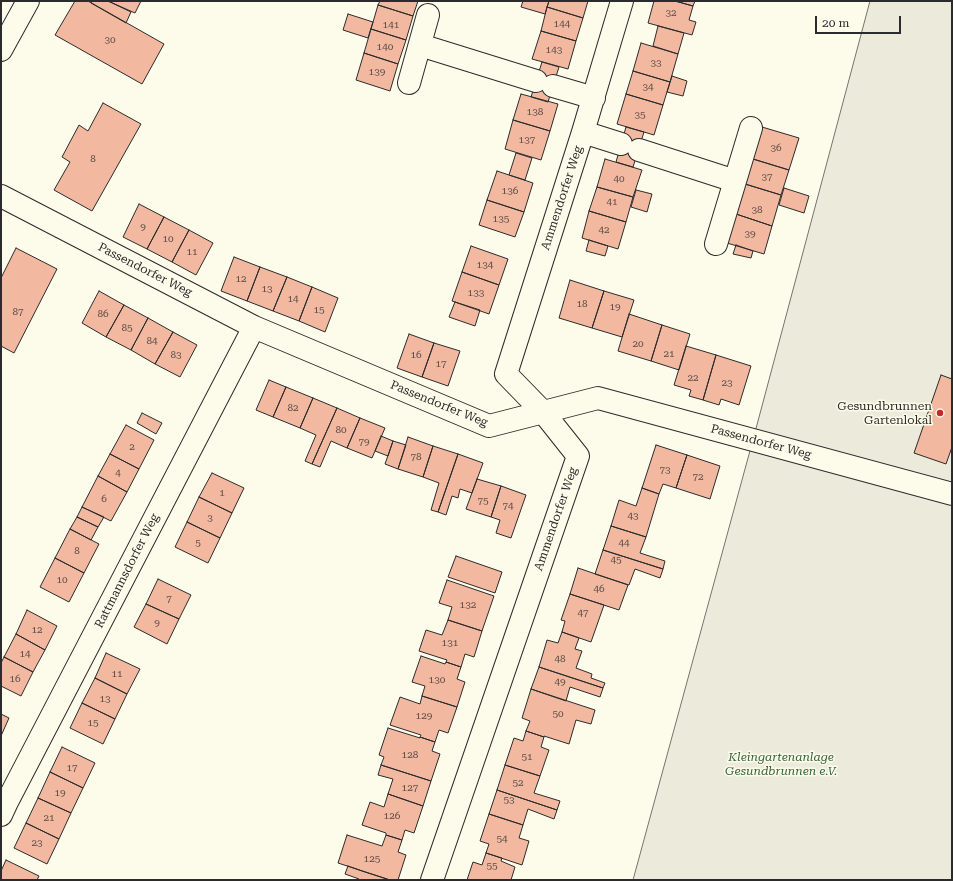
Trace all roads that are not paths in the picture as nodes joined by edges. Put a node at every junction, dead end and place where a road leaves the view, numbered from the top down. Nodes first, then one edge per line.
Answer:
1 (28, 1) edge
2 (622, 1) edge
3 (428, 15) dead end
4 (420, 45) junction
5 (1, 50) edge
6 (409, 82) dead end
7 (594, 98) junction
8 (751, 128) dead end
9 (584, 132) junction
10 (735, 181) junction
11 (1, 196) edge
12 (716, 244) dead end
13 (254, 327) junction
14 (543, 412) junction
15 (952, 494) edge
16 (1, 815) edge
17 (432, 880) edge

1 - 5 street
2 - 7 street, Ammendorfer Weg
3 - 4 street
4 - 6 street
4 - 7 street
7 - 9 street, Ammendorfer Weg
8 - 10 street
9 - 10 street, Ammendorfer Weg
9 - 14 street, Ammendorfer Weg
10 - 12 street
11 - 13 street, Passendorfer Weg
13 - 14 street, Passendorfer Weg
13 - 16 street, Rattmannsdorfer Weg
14 - 15 street, Passendorfer Weg
14 - 17 street, Ammendorfer Weg

